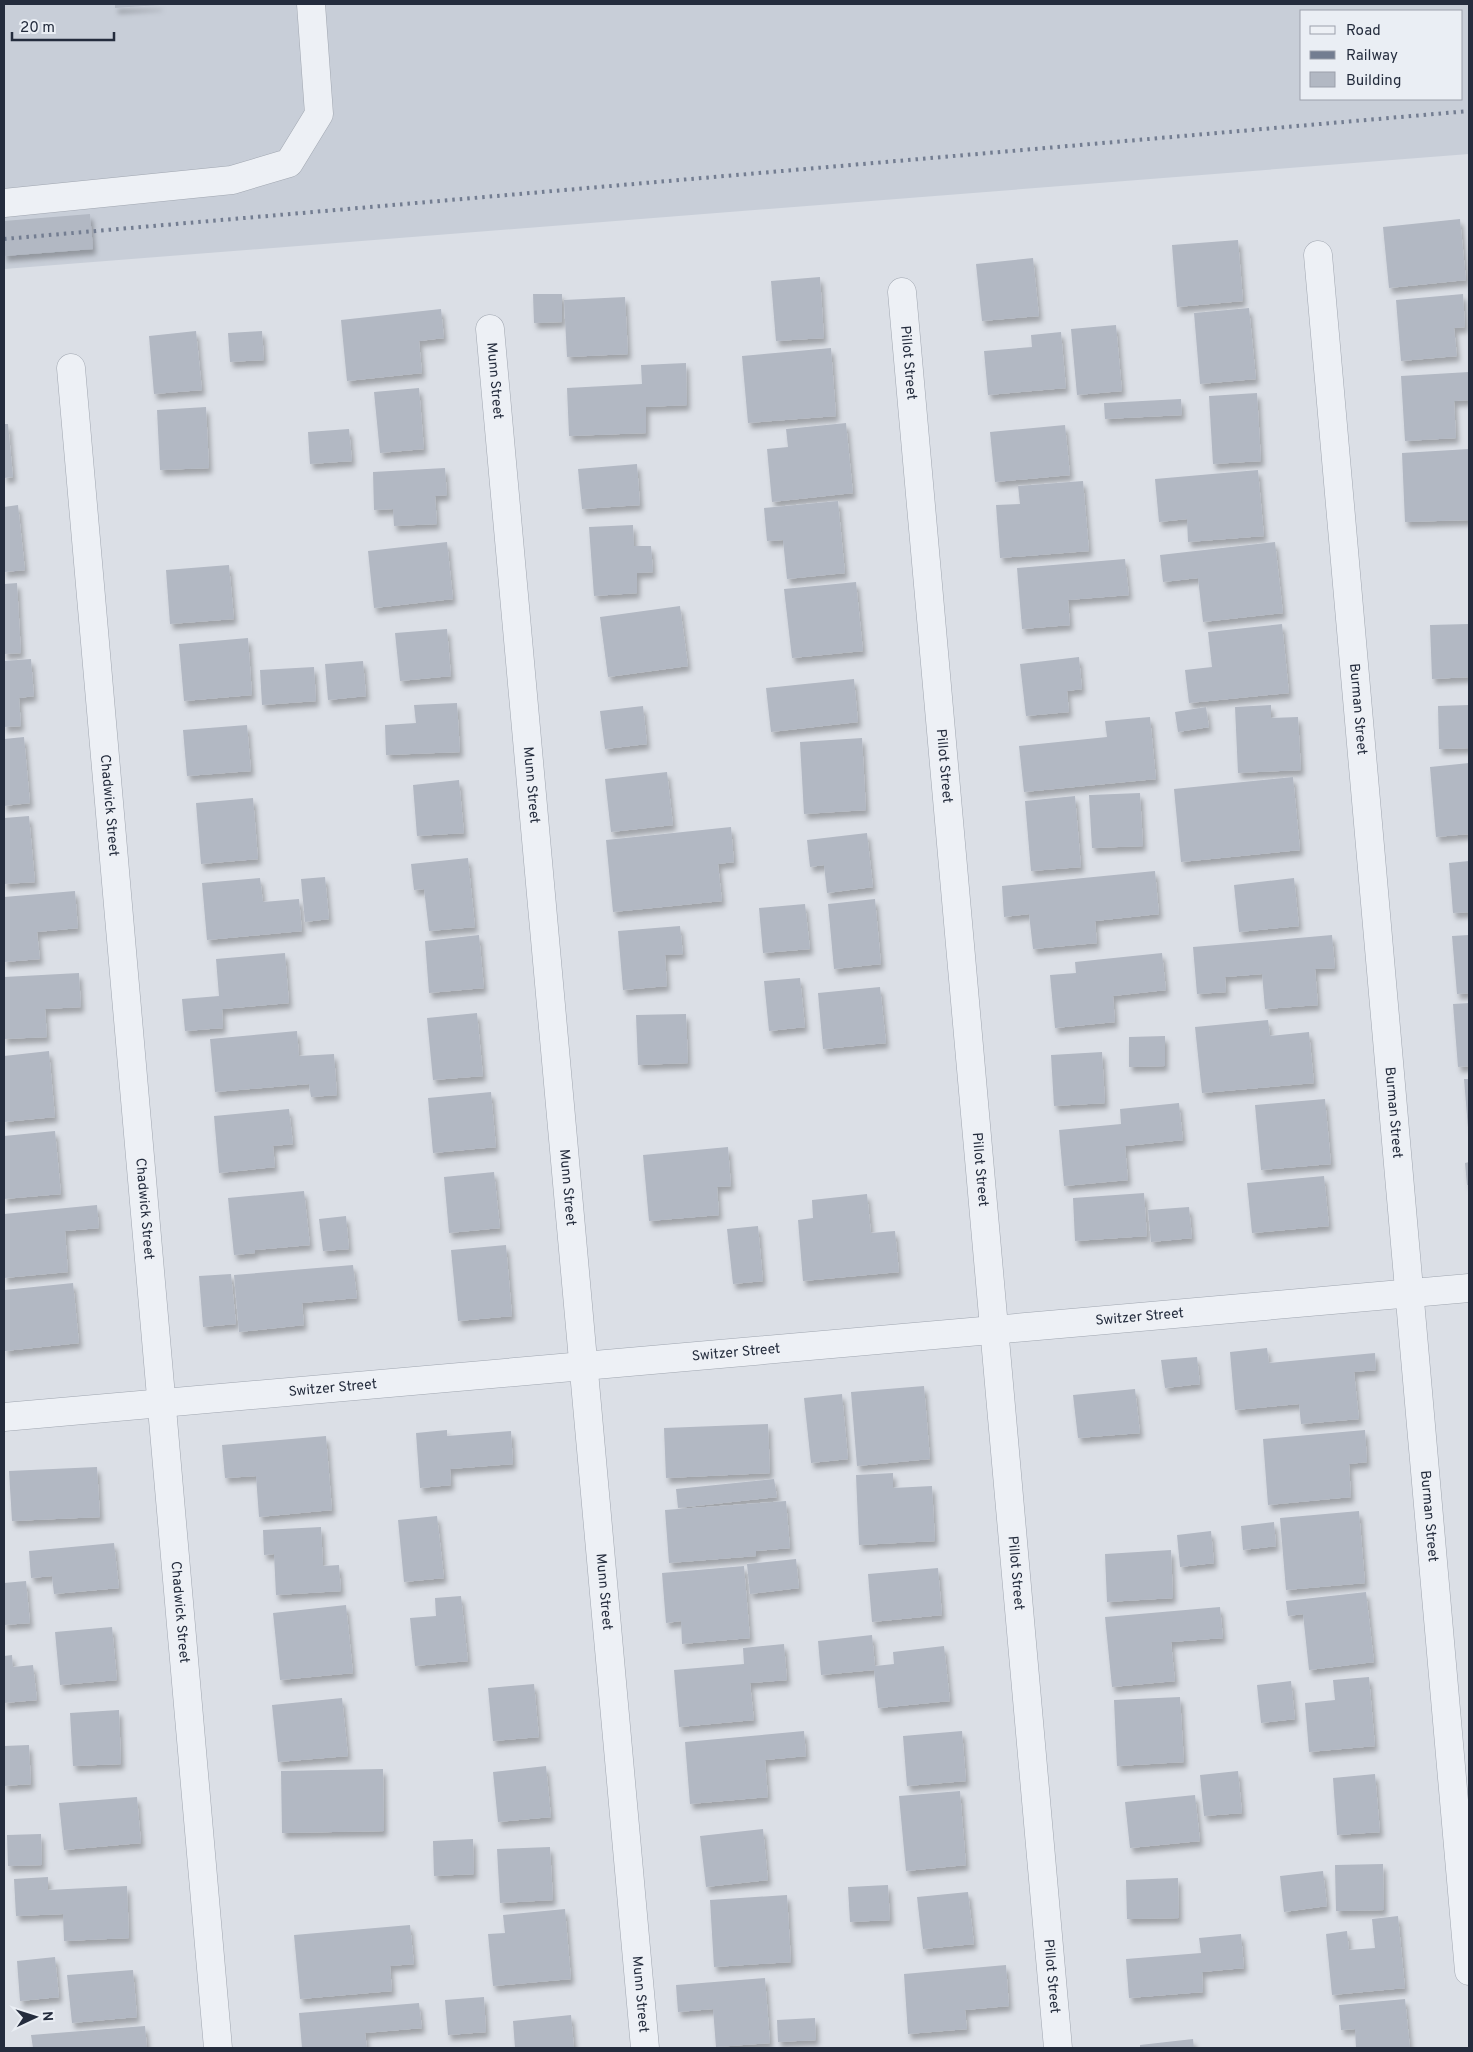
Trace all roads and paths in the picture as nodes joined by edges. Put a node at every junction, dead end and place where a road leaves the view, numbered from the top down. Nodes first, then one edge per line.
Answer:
1 (311, 4) edge
2 (4, 203) edge
3 (1318, 255) dead end
4 (902, 292) dead end
5 (490, 329) dead end
6 (71, 368) dead end
7 (1469, 1288) edge
8 (1409, 1294) junction
9 (995, 1330) junction
10 (585, 1366) junction
11 (161, 1404) junction
12 (4, 1417) edge
13 (1469, 1971) edge
14 (218, 2048) edge
15 (645, 2048) edge
16 (1058, 2048) edge

1 - 2 street
3 - 8 street, Burman Street
4 - 9 street, Pillot Street
5 - 10 street, Munn Street
6 - 11 street, Chadwick Street
7 - 8 street, Switzer Street
8 - 9 street, Switzer Street
8 - 13 street, Burman Street
9 - 10 street, Switzer Street
9 - 16 street, Pillot Street
10 - 11 street, Switzer Street
10 - 15 street, Munn Street
11 - 12 street, Switzer Street
11 - 14 street, Chadwick Street

